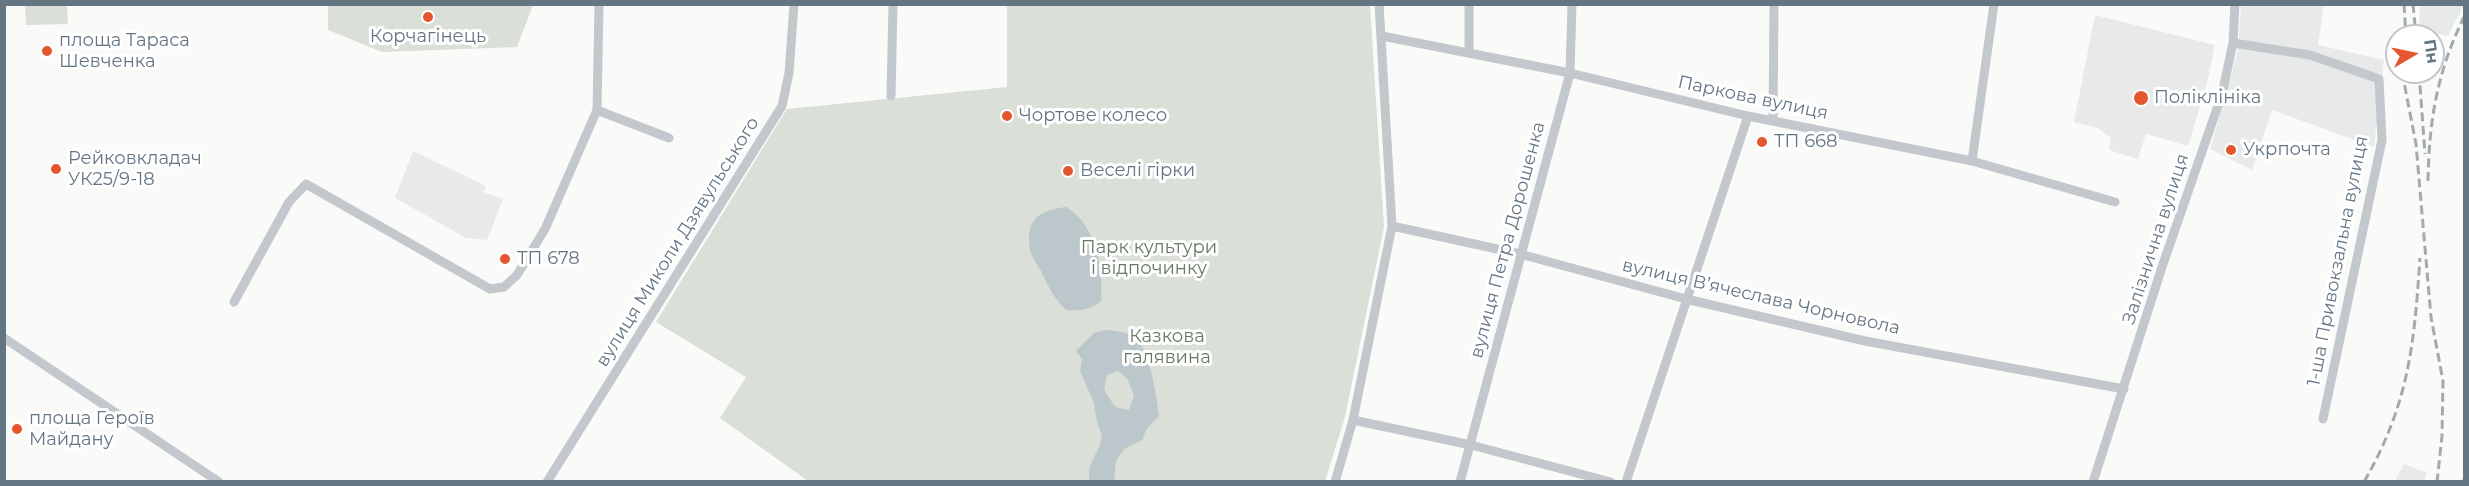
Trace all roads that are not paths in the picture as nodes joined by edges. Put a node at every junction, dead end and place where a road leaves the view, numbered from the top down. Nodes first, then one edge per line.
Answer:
1 (599, 4) edge
2 (794, 4) edge
3 (893, 4) edge
4 (1379, 4) edge
5 (1469, 4) edge
6 (1572, 4) edge
7 (1774, 4) edge
8 (1994, 4) edge
9 (2235, 4) edge
10 (1382, 36) junction
11 (2234, 43) junction
12 (1469, 53) junction
13 (1570, 73) junction
14 (891, 96) dead end
15 (597, 110) junction
16 (1748, 116) junction
17 (1773, 120) junction
18 (669, 138) dead end
19 (1972, 161) junction
20 (2115, 202) dead end
21 (1392, 226) junction
22 (1520, 254) junction
23 (1686, 299) junction
24 (234, 302) dead end
25 (4, 338) edge
26 (2124, 389) junction
27 (2323, 419) dead end
28 (1353, 420) junction
29 (1471, 445) junction
30 (219, 482) edge
31 (547, 482) edge
32 (1335, 482) edge
33 (1460, 482) edge
34 (1611, 482) edge
35 (1626, 482) edge
36 (2092, 482) edge

1 - 15 street
2 - 31 street, вулиця Миколи Дзявульського
3 - 14 street
4 - 10 street
5 - 12 street
6 - 13 street, вулиця Петра Дорошенка
7 - 17 street
8 - 19 street
9 - 11 street, Залізнична вулиця
10 - 12 street, Паркова вулиця
10 - 21 street
11 - 26 street, Залізнична вулиця
11 - 27 street, 1-ша Привокзальна вулиця
12 - 13 street, Паркова вулиця
13 - 16 street, Паркова вулиця
13 - 22 street, вулиця Петра Дорошенка
15 - 18 street
15 - 24 street
16 - 17 street, Паркова вулиця
16 - 23 street
17 - 19 street, Паркова вулиця
19 - 20 street, Паркова вулиця
21 - 22 street, вулиця Вʼячеслава Чорновола
21 - 28 street
22 - 23 street, вулиця Вʼячеслава Чорновола
22 - 29 street, вулиця Петра Дорошенка
23 - 26 street, вулиця Вʼячеслава Чорновола
23 - 35 street
25 - 30 street
26 - 36 street, Залізнична вулиця
28 - 29 street
28 - 32 street
29 - 33 street, вулиця Петра Дорошенка
29 - 34 street

